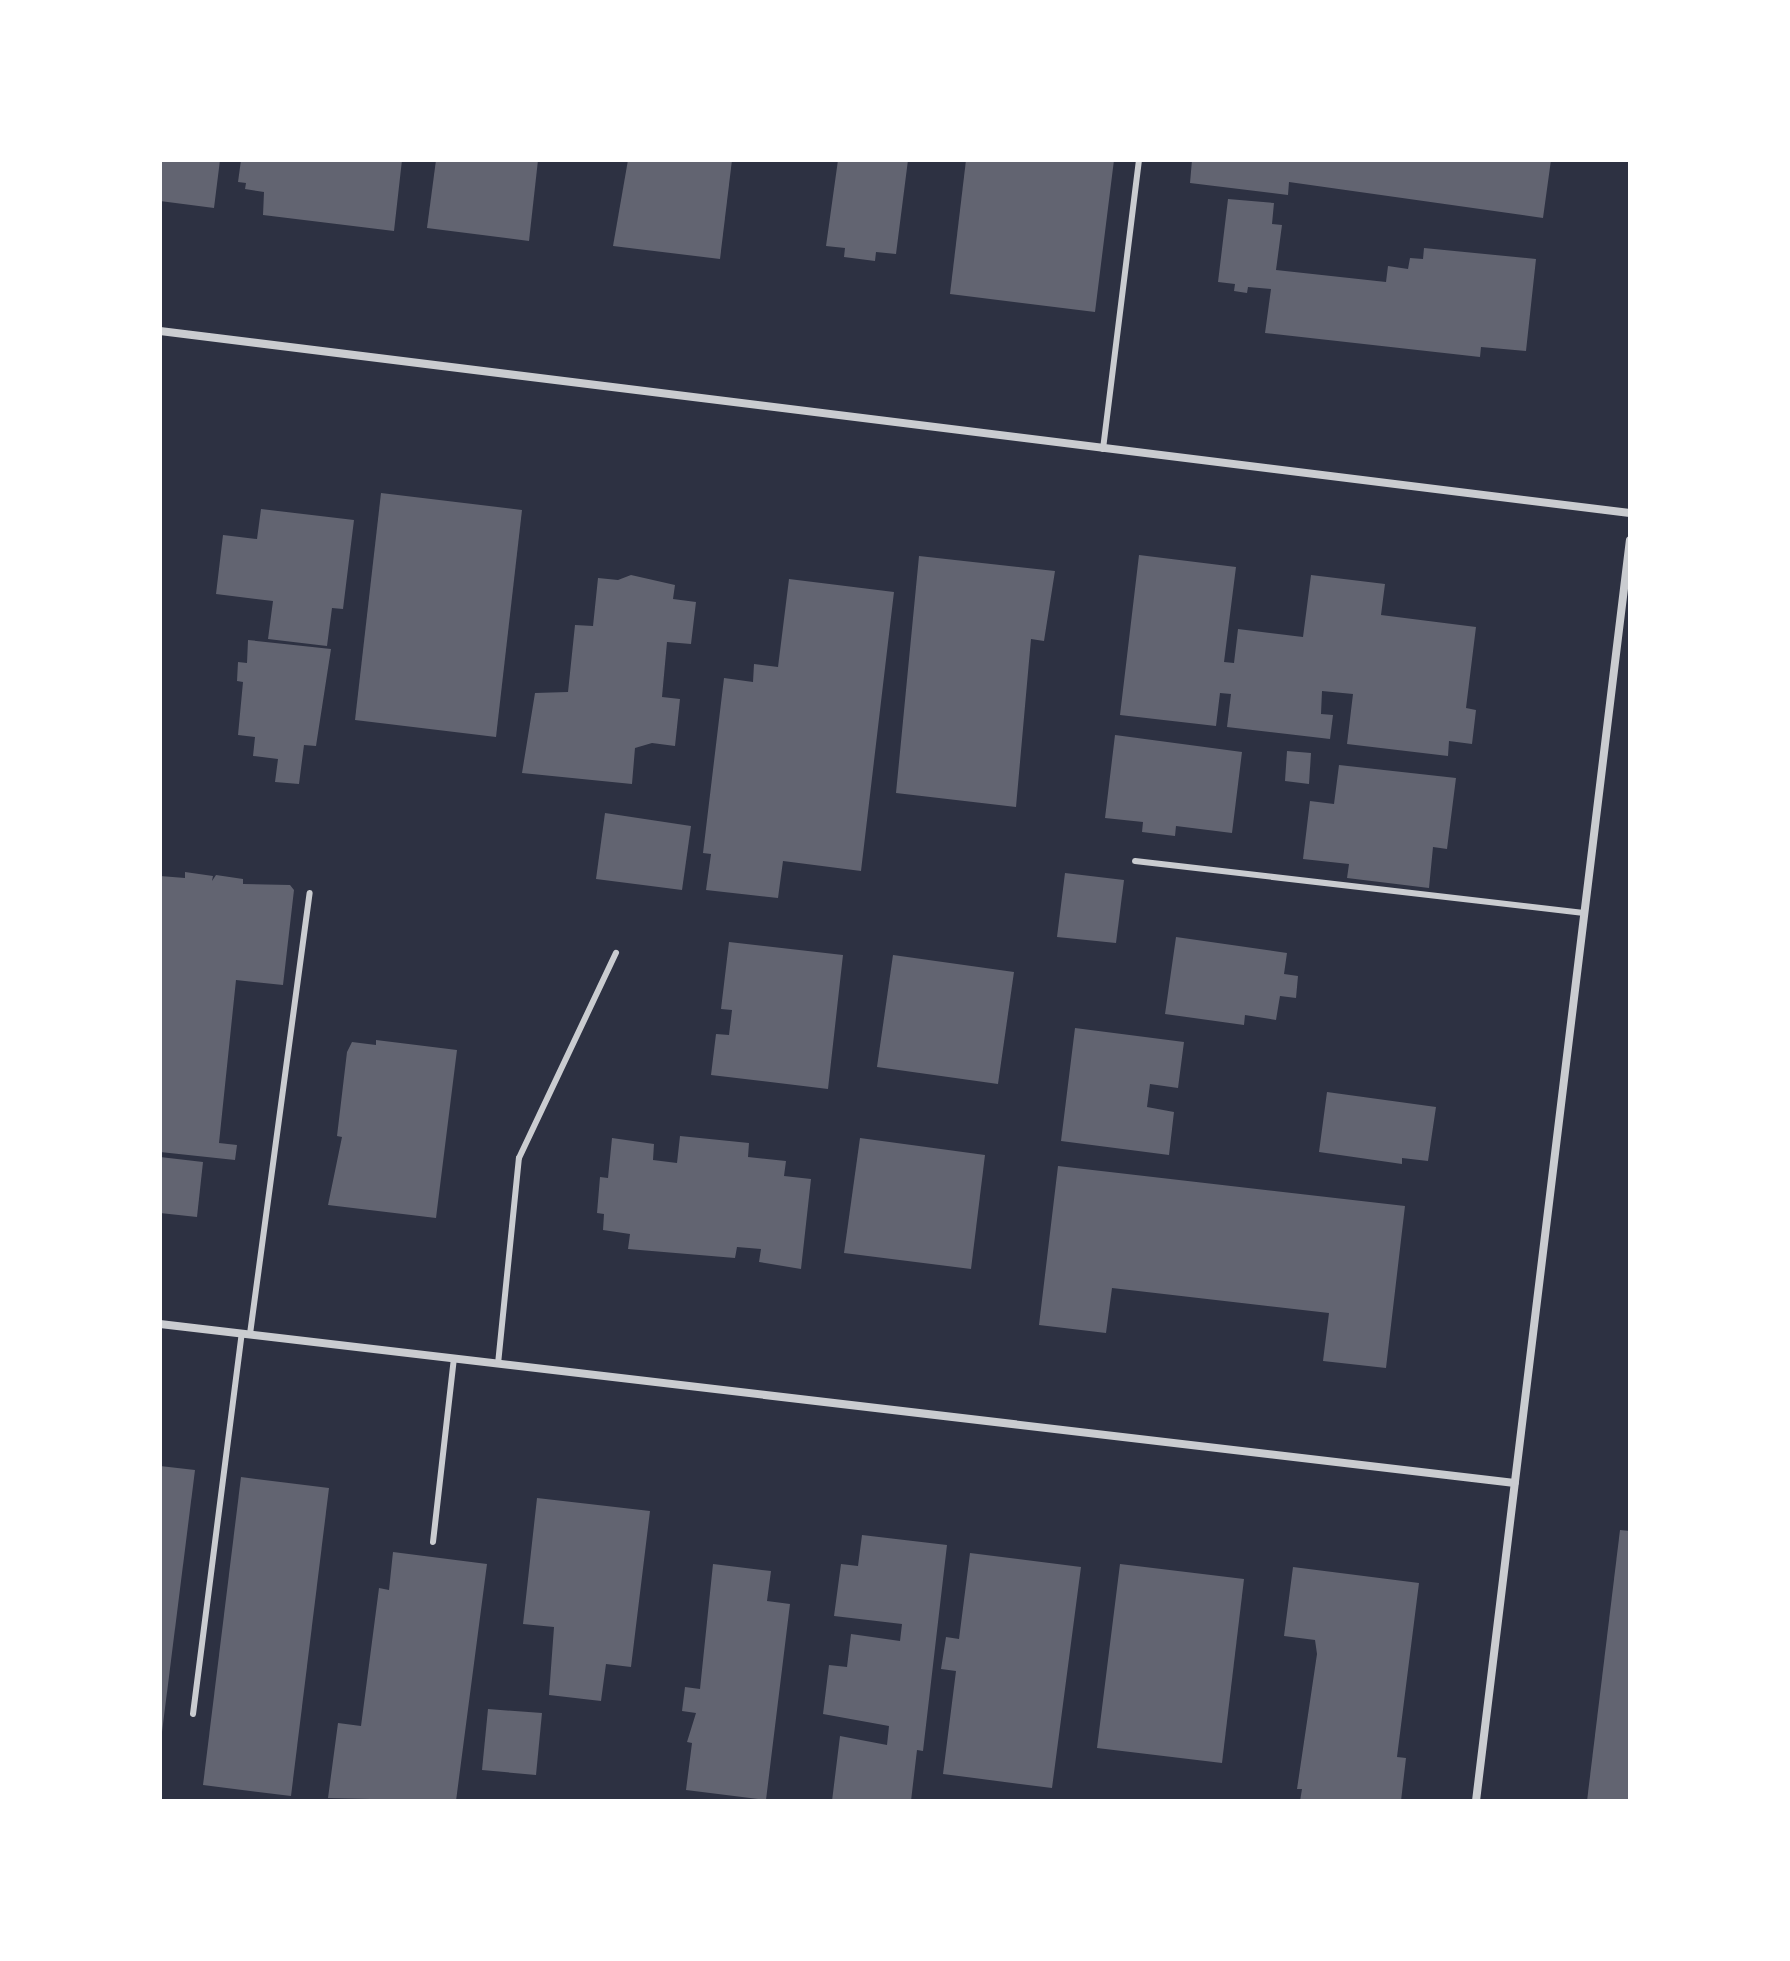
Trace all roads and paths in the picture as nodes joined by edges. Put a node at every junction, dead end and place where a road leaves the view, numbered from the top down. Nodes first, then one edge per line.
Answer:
1 (1139, 160) edge
2 (160, 331) edge
3 (1103, 449) junction
4 (1630, 513) edge
5 (1630, 540) edge
6 (1135, 861) dead end
7 (310, 893) dead end
8 (1584, 913) junction
9 (616, 953) dead end
10 (160, 1324) edge
11 (246, 1334) junction
12 (454, 1358) junction
13 (498, 1364) junction
14 (1515, 1483) junction
15 (433, 1542) dead end
16 (193, 1714) dead end
17 (1476, 1801) edge

1 - 3 lane
2 - 3 street
3 - 4 street
5 - 8 street
6 - 8 lane
7 - 11 lane
8 - 14 street
9 - 13 lane
10 - 11 street
11 - 12 street
11 - 16 lane
12 - 13 street
12 - 15 lane
13 - 14 street
14 - 17 street

